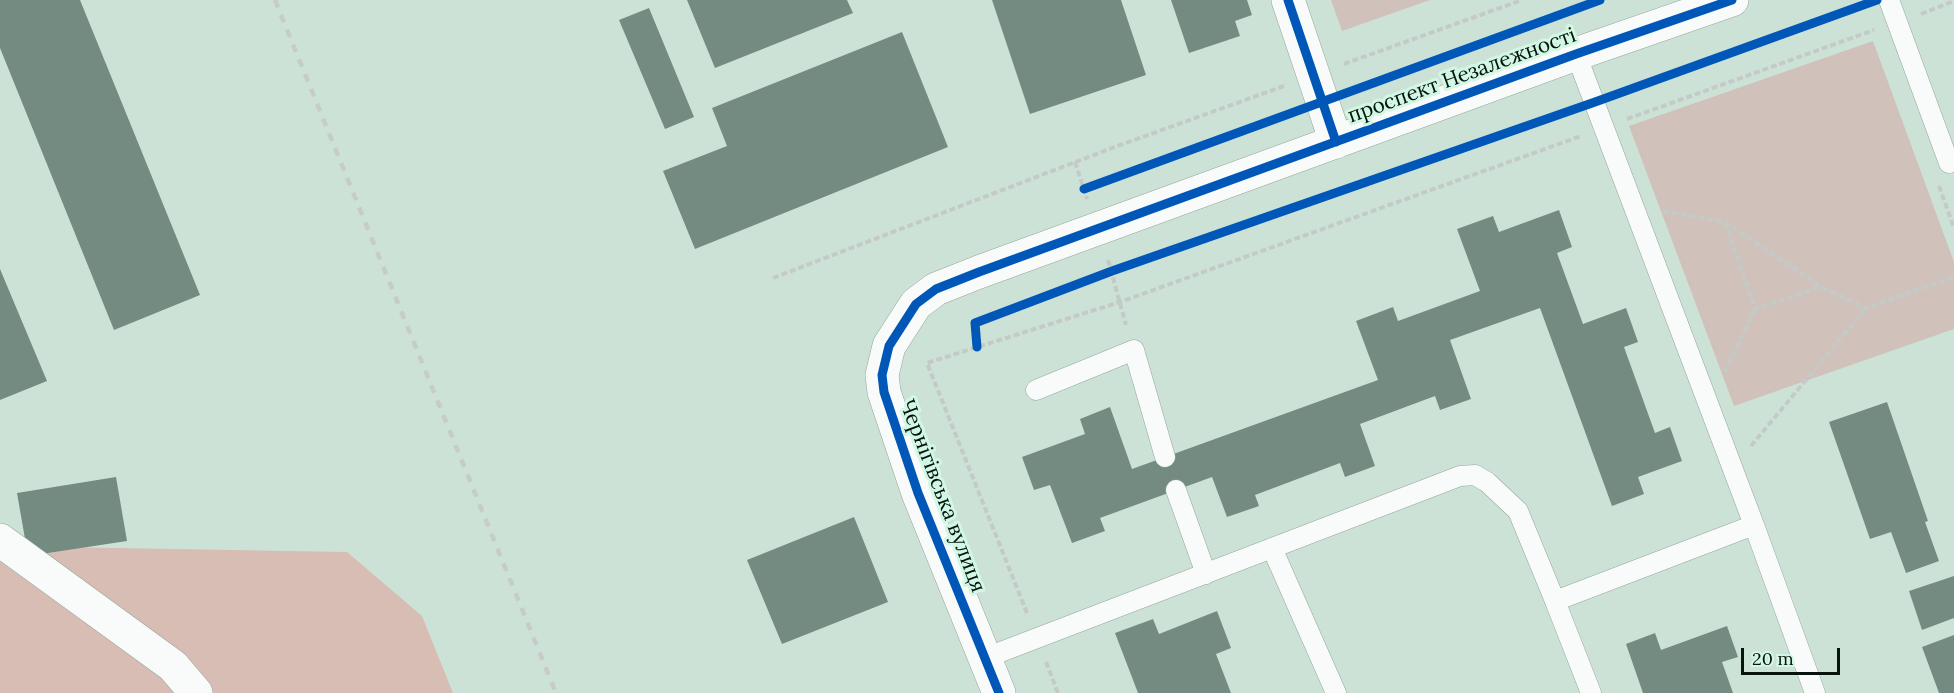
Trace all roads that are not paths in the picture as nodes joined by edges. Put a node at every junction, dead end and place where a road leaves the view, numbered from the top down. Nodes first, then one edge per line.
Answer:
1 (1288, 0) edge
2 (1732, 0) edge
3 (1889, 0) edge
4 (1576, 54) junction
5 (1336, 142) junction
6 (1954, 161) edge
7 (936, 289) joint
8 (1035, 390) dead end
9 (1165, 457) dead end
10 (1176, 490) dead end
11 (1754, 525) junction
12 (0, 540) edge
13 (1272, 548) junction
14 (1206, 574) junction
15 (1555, 601) junction
16 (985, 658) junction
17 (196, 693) edge
18 (999, 693) edge
19 (1336, 693) edge
20 (1591, 693) edge
21 (1815, 693) edge

1 - 5 street
2 - 4 street, проспект Незалежності
3 - 6 lane
4 - 5 street, проспект Незалежності
4 - 11 lane
5 - 7 street, проспект Незалежності
7 - 16 street, Чернігівська вулиця
8 - 9 lane
10 - 14 lane
11 - 15 lane
11 - 21 lane
12 - 17 street
13 - 14 lane
13 - 15 lane
13 - 19 lane
14 - 16 lane
15 - 20 lane
16 - 18 street, Чернігівська вулиця

